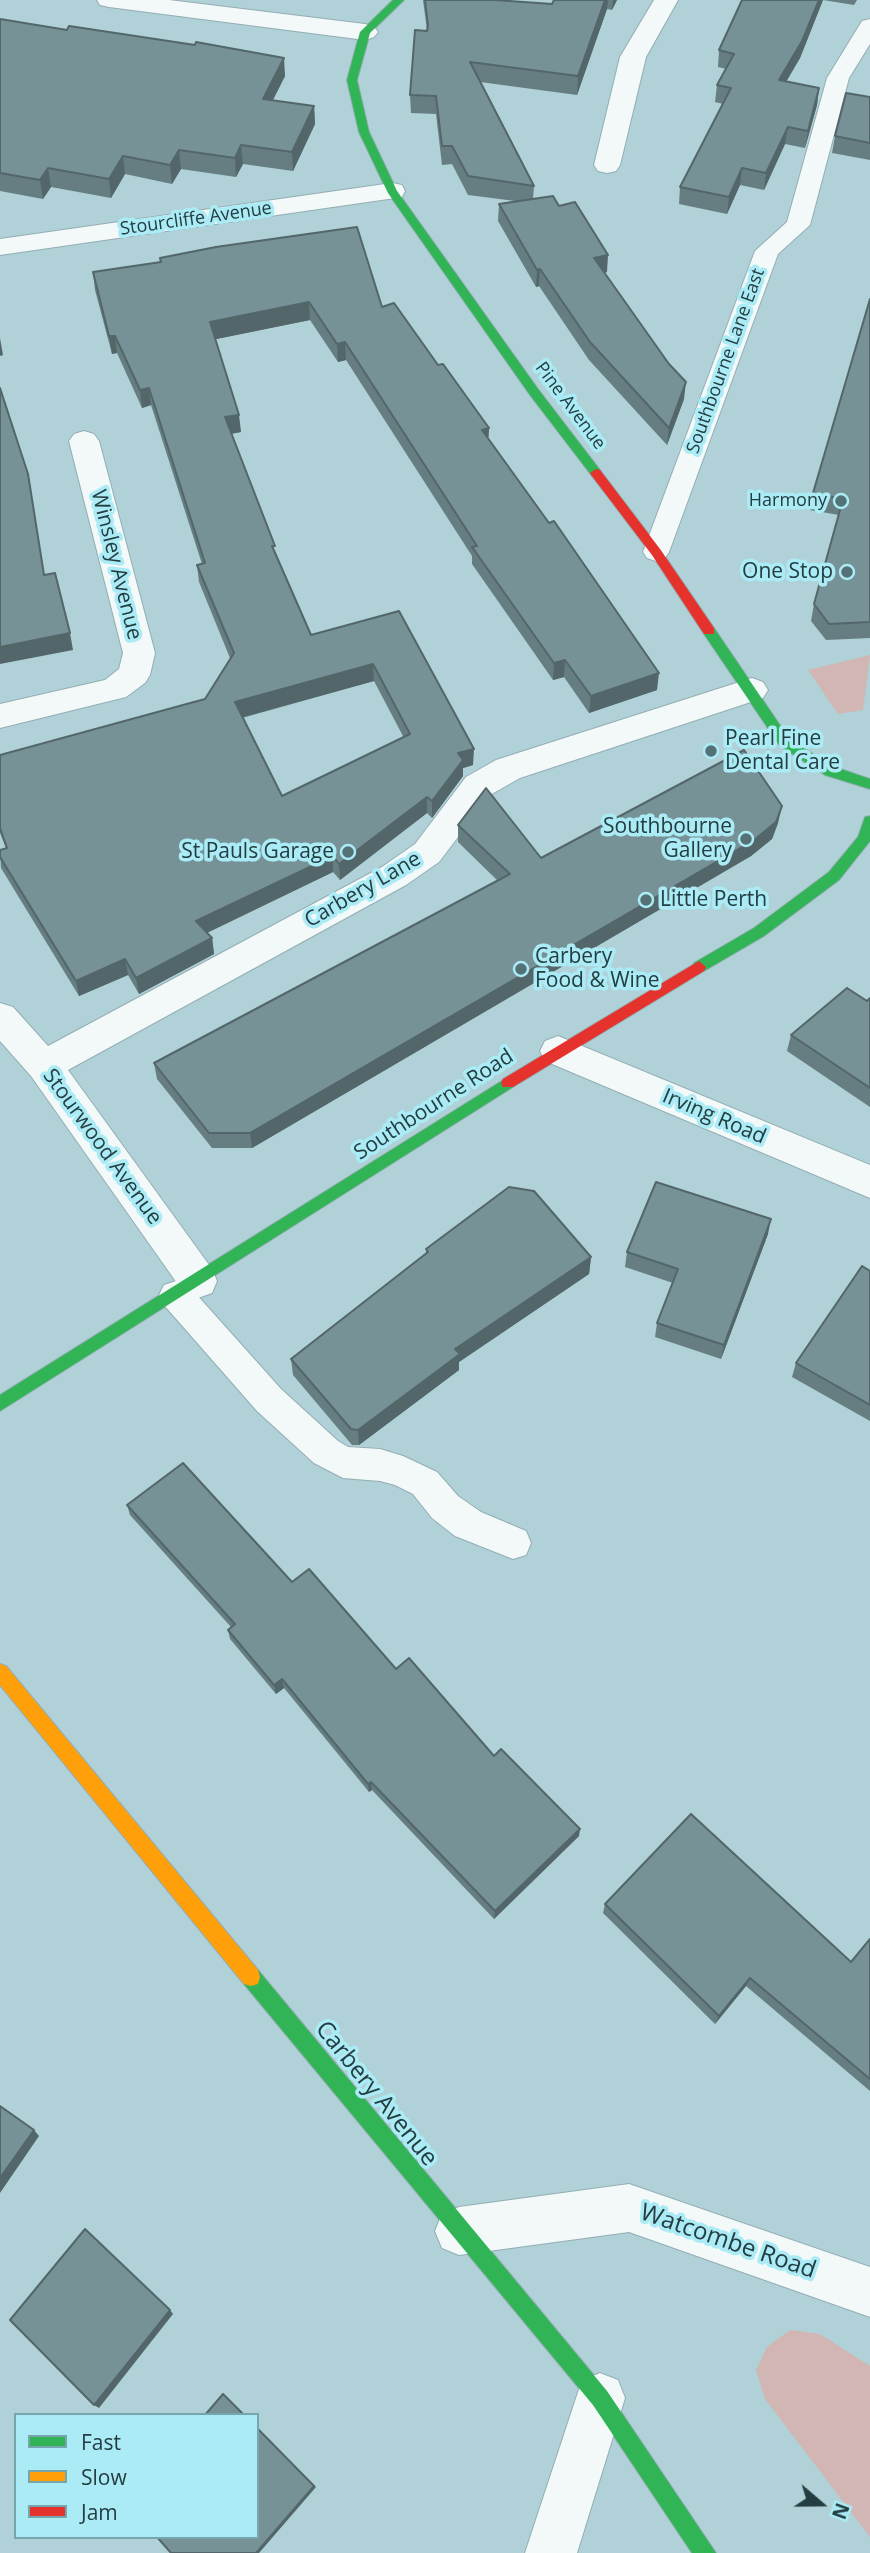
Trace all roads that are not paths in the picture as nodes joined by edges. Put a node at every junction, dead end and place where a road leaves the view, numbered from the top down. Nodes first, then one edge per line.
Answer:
1 (109, 0) edge
2 (399, 0) edge
3 (666, 0) edge
4 (870, 26) edge
5 (365, 32) junction
6 (607, 165) dead end
7 (392, 191) junction
8 (0, 247) edge
9 (84, 441) dead end
10 (656, 552) junction
11 (752, 690) junction
12 (0, 716) edge
13 (870, 784) edge
14 (870, 821) edge
15 (0, 1017) edge
16 (558, 1051) junction
17 (44, 1066) junction
18 (870, 1182) edge
19 (187, 1288) junction
20 (0, 1404) edge
21 (513, 1543) dead end
22 (0, 1672) edge
23 (458, 2231) junction
24 (870, 2292) edge
25 (600, 2398) junction
26 (551, 2553) edge
27 (705, 2553) edge

1 - 5 street
2 - 5 street
3 - 6 street
4 - 10 lane, Southbourne Lane East
5 - 7 street, Pine Avenue
7 - 8 street, Stourcliffe Avenue
7 - 10 street, Pine Avenue
9 - 12 street, Winsley Avenue
10 - 11 street, Pine Avenue
11 - 13 street, Pine Avenue
11 - 17 street, Carbery Lane
14 - 16 street, Southbourne Road
15 - 17 street, Stourwood Avenue
16 - 18 street, Irving Road
16 - 19 street, Southbourne Road
17 - 19 street, Stourwood Avenue
19 - 20 street, Southbourne Road
19 - 21 lane
22 - 23 street, Carbery Avenue
23 - 24 street, Watcombe Road
23 - 25 street, Carbery Avenue
25 - 26 street
25 - 27 street, Carbery Avenue

